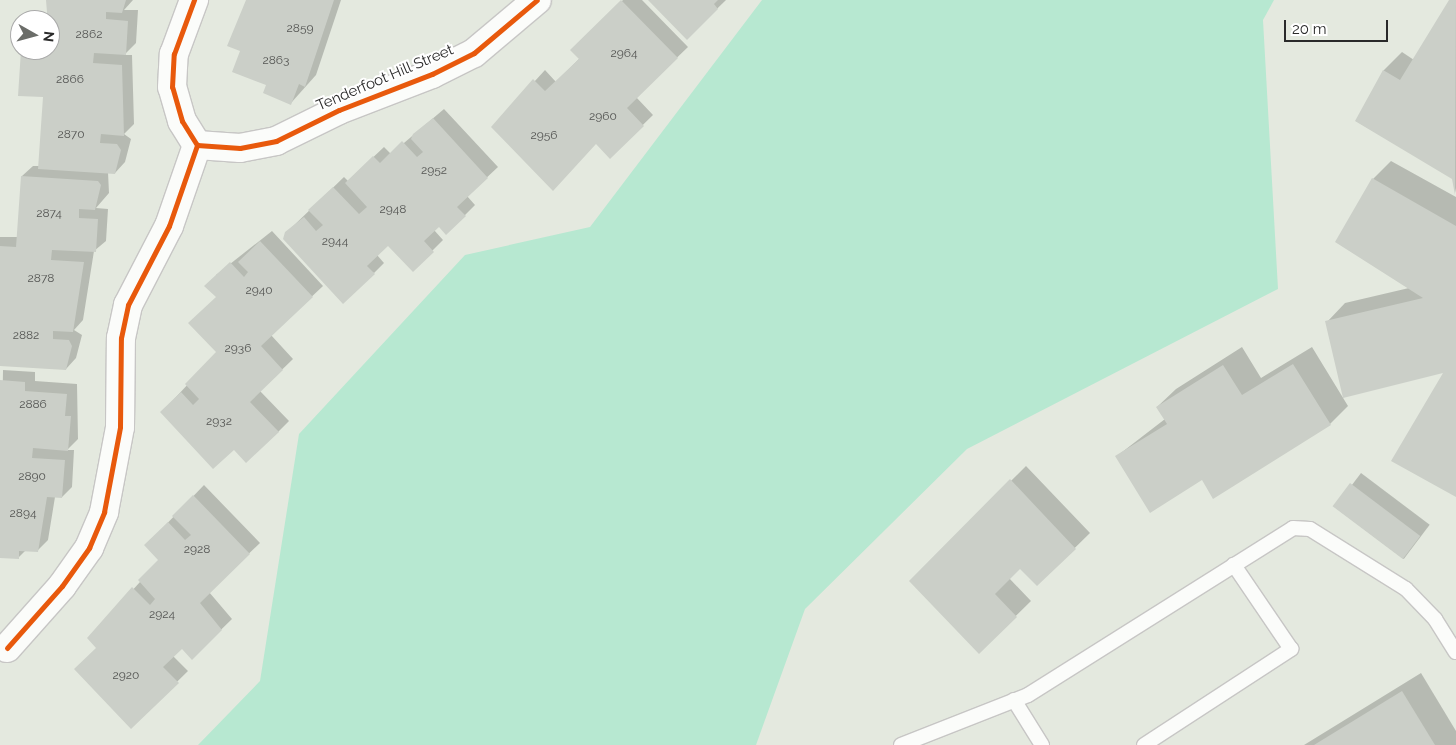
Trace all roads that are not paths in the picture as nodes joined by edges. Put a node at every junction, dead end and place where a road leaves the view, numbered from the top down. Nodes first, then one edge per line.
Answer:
1 (194, 0) edge
2 (537, 0) edge
3 (197, 145) junction
4 (1234, 565) junction
5 (7, 648) dead end
6 (1456, 652) edge
7 (1014, 700) junction
8 (931, 739) edge
9 (901, 745) edge
10 (1042, 745) edge
11 (1144, 745) edge

1 - 3 street
2 - 3 street, Tenderfoot Hill Street
3 - 5 street
4 - 6 lane
4 - 7 lane
4 - 11 lane
7 - 8 lane
7 - 10 lane
8 - 9 lane

